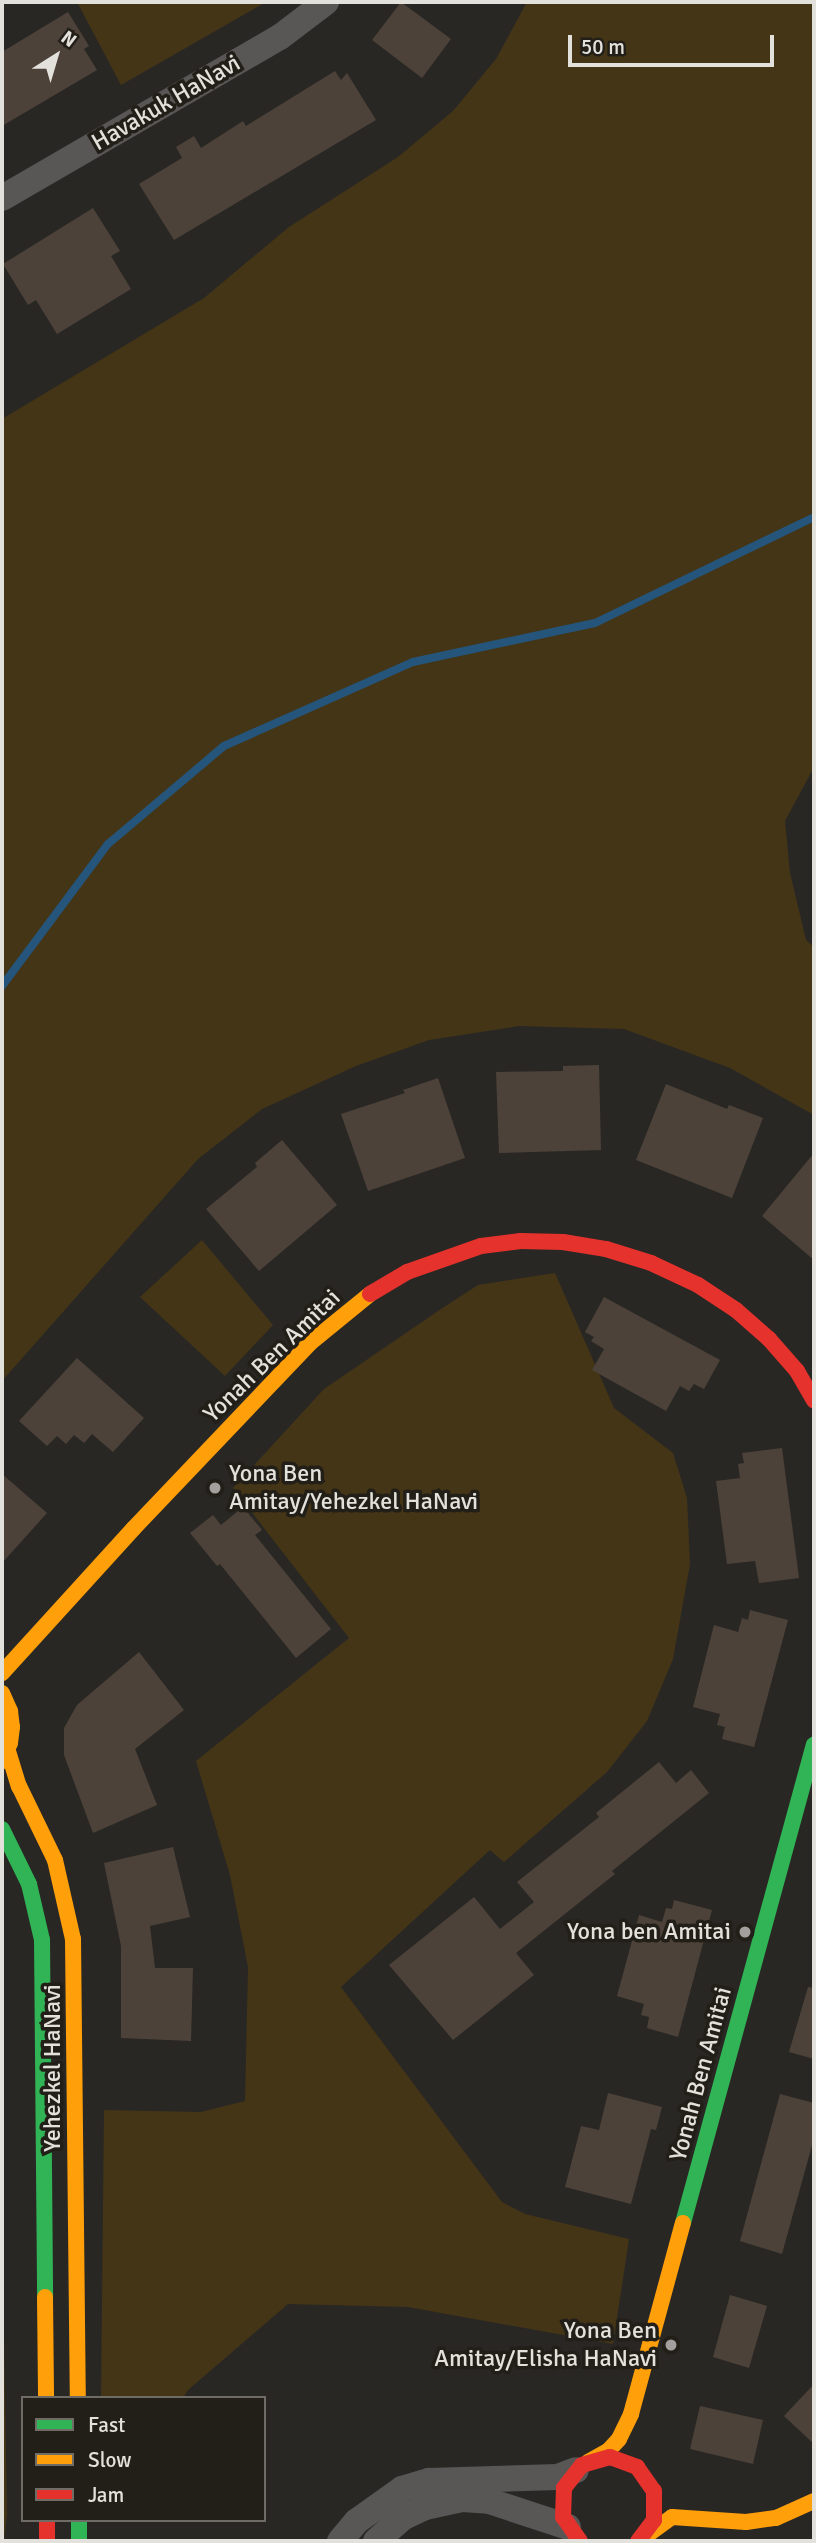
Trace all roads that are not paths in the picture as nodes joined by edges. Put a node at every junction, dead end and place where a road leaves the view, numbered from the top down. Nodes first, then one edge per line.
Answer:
1 (326, 2) edge
2 (2, 198) edge
3 (814, 1400) edge
4 (2, 1673) edge
5 (2, 1693) edge
6 (814, 1745) edge
7 (5, 1756) edge
8 (2, 1829) edge
9 (46, 2396) edge
10 (78, 2396) edge
11 (631, 2414) junction
12 (582, 2466) junction
13 (651, 2484) junction
14 (814, 2501) edge
15 (680, 2516) junction
16 (47, 2522) edge
17 (79, 2522) edge
18 (573, 2535) edge
19 (47, 2541) edge
20 (79, 2541) edge
21 (340, 2541) edge
22 (376, 2541) edge
23 (638, 2541) edge

1 - 2 street, Havakuk HaNavi
3 - 4 street, Yonah Ben Amitai
5 - 7 street
6 - 11 street, Yonah Ben Amitai
7 - 10 street, Yehezkel HaNavi
8 - 9 street, Yehezkel HaNavi
11 - 12 street, Yonah Ben Amitai
11 - 13 street, Yonah Ben Amitai
12 - 13 street
12 - 18 street
12 - 21 street
13 - 15 street
13 - 23 street
14 - 15 street
15 - 23 street
16 - 19 street
17 - 20 street
18 - 22 street

